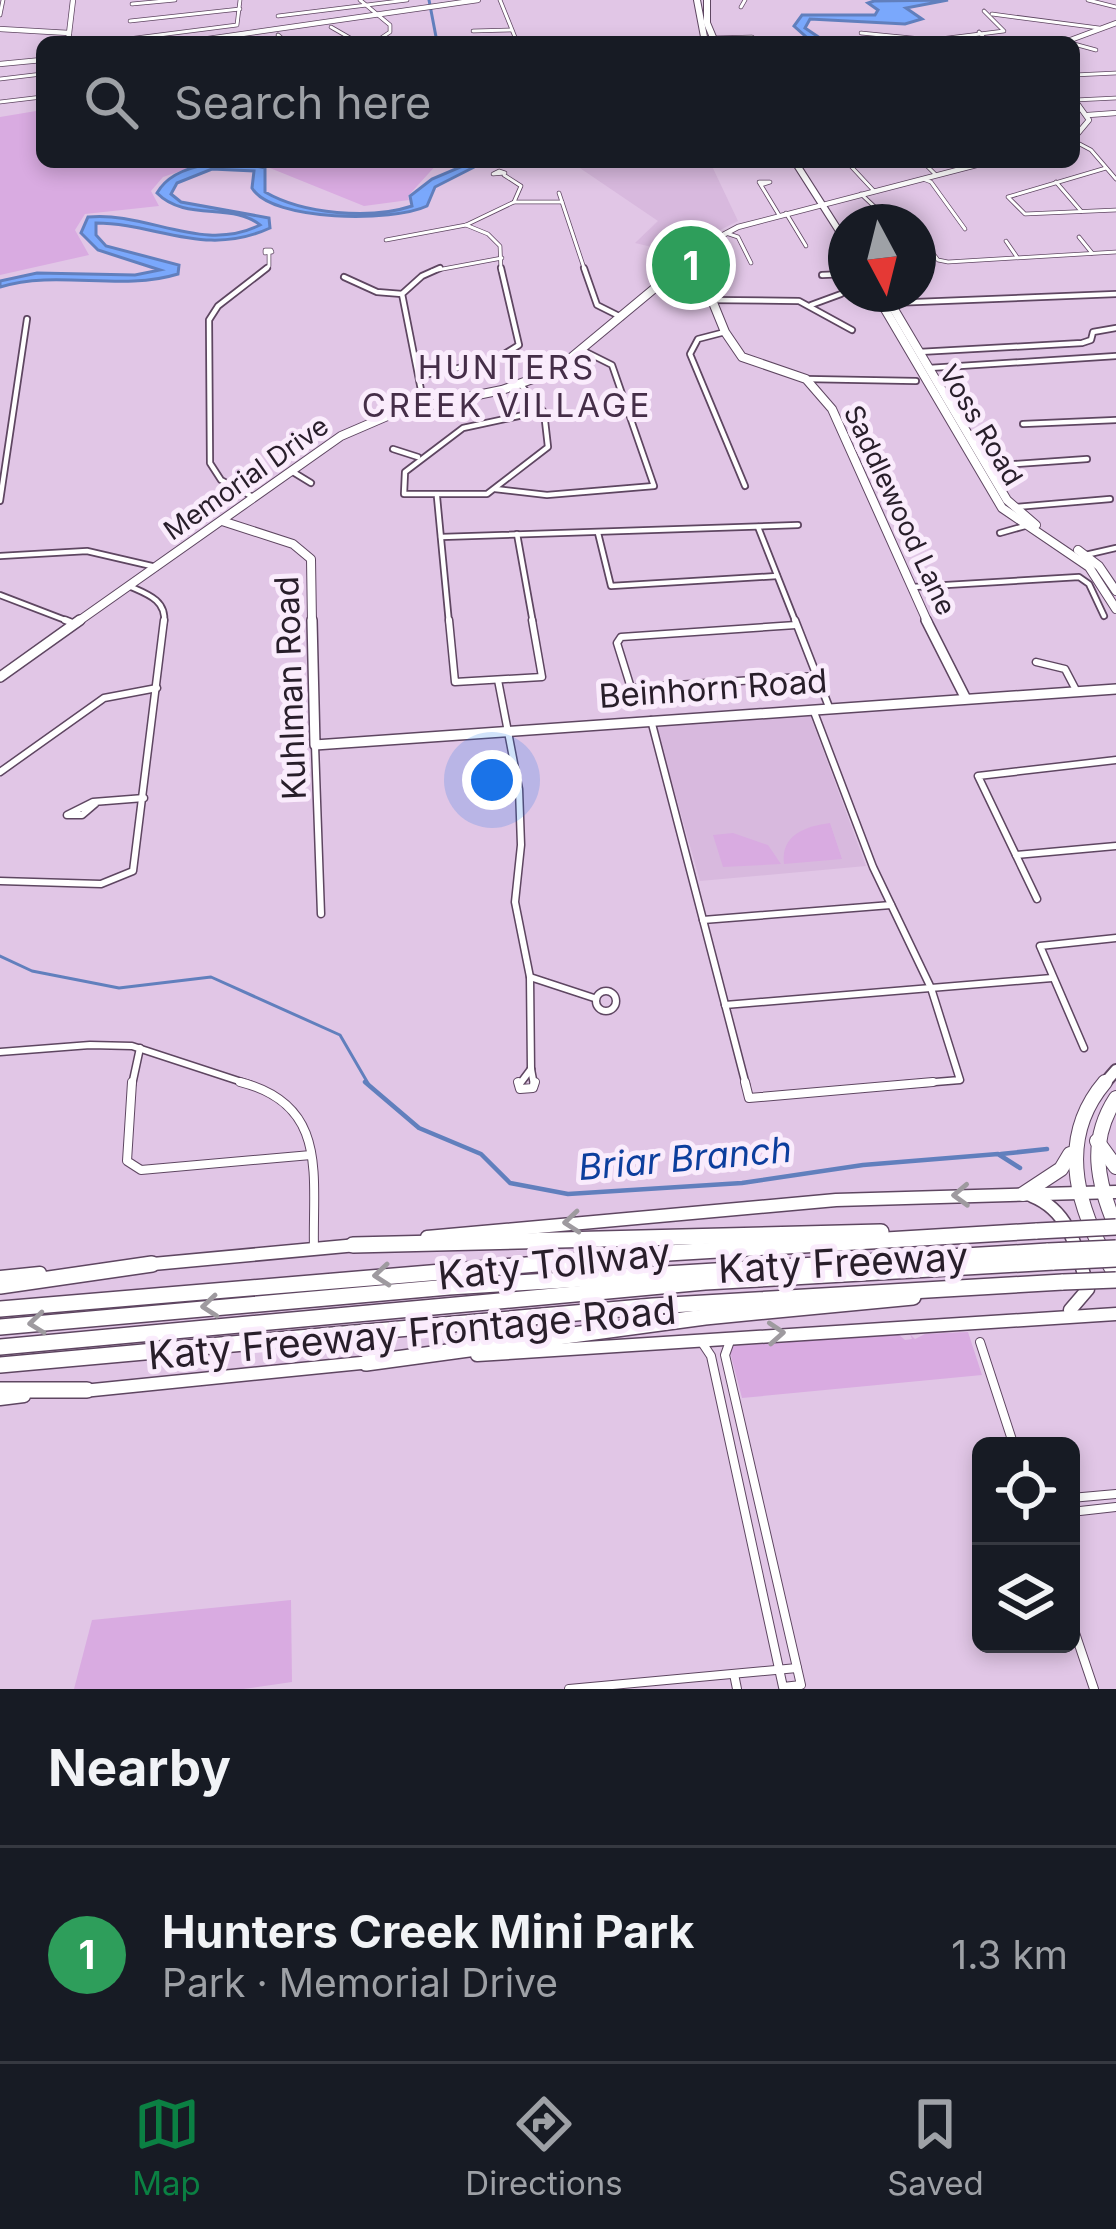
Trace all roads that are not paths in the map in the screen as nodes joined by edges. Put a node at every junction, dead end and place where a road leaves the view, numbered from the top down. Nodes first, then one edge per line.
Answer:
1 (3, 0) edge
2 (73, 0) edge
3 (175, 0) edge
4 (241, 0) edge
5 (359, 0) edge
6 (407, 0) edge
7 (478, 0) edge
8 (491, 0) edge
9 (500, 0) edge
10 (745, 0) edge
11 (1088, 0) edge
12 (132, 2) edge
13 (702, 3) edge
14 (453, 4) junction
15 (366, 5) junction
16 (741, 7) dead end
17 (1116, 7) edge
18 (241, 9) junction
19 (984, 10) dead end
20 (992, 14) junction
21 (380, 15) junction
22 (0, 16) edge
23 (278, 16) dead end
24 (130, 21) junction
25 (1116, 26) edge
26 (331, 27) dead end
27 (1103, 27) junction
28 (0, 29) edge
29 (511, 30) junction
30 (473, 32) dead end
31 (980, 32) junction
32 (69, 33) junction
33 (861, 33) dead end
34 (69, 36) edge
35 (128, 36) edge
36 (156, 36) edge
37 (244, 36) edge
38 (347, 36) edge
39 (383, 36) edge
40 (514, 36) edge
41 (708, 36) edge
42 (867, 36) edge
43 (956, 36) edge
44 (983, 36) edge
45 (1080, 36) edge
46 (1080, 46) edge
47 (1096, 50) dead end
48 (36, 62) edge
49 (0, 65) edge
50 (1116, 74) edge
51 (36, 75) edge
52 (1080, 75) edge
53 (0, 79) edge
54 (36, 98) edge
55 (1116, 98) edge
56 (1080, 99) edge
57 (0, 103) edge
58 (1080, 105) edge
59 (1116, 113) edge
60 (1088, 115) junction
61 (1080, 129) edge
62 (1080, 140) edge
63 (804, 168) edge
64 (851, 168) edge
65 (929, 168) edge
66 (964, 168) edge
67 (1106, 168) junction
68 (504, 175) dead end
69 (936, 175) junction
70 (923, 178) junction
71 (1116, 179) edge
72 (1056, 182) junction
73 (761, 185) dead end
74 (874, 191) junction
75 (559, 193) dead end
76 (861, 194) junction
77 (514, 202) junction
78 (562, 202) junction
79 (827, 203) junction
80 (872, 204) edge
81 (1116, 210) edge
82 (1082, 212) junction
83 (783, 214) junction
84 (466, 225) junction
85 (965, 229) dead end
86 (726, 233) junction
87 (1079, 237) dead end
88 (386, 240) dead end
89 (1006, 241) dead end
90 (806, 246) dead end
91 (1116, 252) edge
92 (269, 253) dead end
93 (1094, 254) junction
94 (936, 256) edge
95 (1017, 257) junction
96 (502, 258) junction
97 (751, 263) dead end
98 (680, 269) junction
99 (822, 275) dead end
100 (828, 275) edge
101 (344, 277) dead end
102 (402, 294) junction
103 (1116, 294) edge
104 (936, 298) edge
105 (828, 299) edge
106 (710, 300) junction
107 (811, 305) junction
108 (891, 312) edge
109 (622, 317) junction
110 (27, 320) dead end
111 (1116, 328) edge
112 (852, 330) dead end
113 (725, 332) junction
114 (584, 351) junction
115 (915, 352) junction
116 (1116, 356) edge
117 (925, 368) junction
118 (418, 376) junction
119 (806, 380) junction
120 (916, 381) dead end
121 (521, 385) junction
122 (432, 404) junction
123 (15, 406) junction
124 (0, 408) edge
125 (542, 411) junction
126 (1116, 419) edge
127 (1022, 424) dead end
128 (393, 449) dead end
129 (420, 458) junction
130 (1087, 459) dead end
131 (982, 466) junction
132 (292, 472) junction
133 (311, 483) dead end
134 (745, 486) dead end
135 (494, 488) junction
136 (436, 496) junction
137 (254, 498) junction
138 (1110, 499) dead end
139 (0, 501) edge
140 (1005, 502) junction
141 (222, 521) junction
142 (799, 524) dead end
143 (1025, 526) junction
144 (758, 527) junction
145 (598, 533) junction
146 (1000, 533) dead end
147 (517, 534) junction
148 (441, 537) junction
149 (1116, 548) edge
150 (0, 556) edge
151 (1081, 556) junction
152 (157, 567) junction
153 (777, 576) junction
154 (130, 586) junction
155 (910, 588) junction
156 (1116, 591) edge
157 (0, 595) edge
158 (1116, 609) edge
159 (1103, 616) dead end
160 (75, 624) junction
161 (796, 626) junction
162 (1036, 662) dead end
163 (816, 676) junction
164 (0, 677) edge
165 (498, 680) junction
166 (157, 688) junction
167 (1116, 689) edge
168 (1076, 690) junction
169 (965, 697) junction
170 (829, 707) junction
171 (812, 708) junction
172 (651, 720) junction
173 (505, 731) junction
174 (315, 745) junction
175 (1116, 760) edge
176 (0, 772) edge
177 (144, 798) junction
178 (96, 803) dead end
179 (1116, 846) edge
180 (1016, 855) junction
181 (0, 880) edge
182 (1037, 898) dead end
183 (892, 905) junction
184 (321, 914) dead end
185 (703, 920) junction
186 (1116, 938) edge
187 (530, 977) junction
188 (1052, 978) junction
189 (931, 988) junction
190 (594, 998) dead end
191 (725, 1004) junction
192 (140, 1048) junction
193 (1084, 1048) dead end
194 (0, 1052) edge
195 (531, 1069) dead end
196 (1116, 1070) edge
197 (1116, 1098) edge
198 (1094, 1135) junction
199 (1072, 1151) junction
200 (310, 1155) junction
201 (1116, 1167) edge
202 (1078, 1192) junction
203 (1110, 1192) edge
204 (1023, 1194) junction
205 (1116, 1227) edge
206 (960, 1235) junction
207 (352, 1245) junction
208 (1116, 1248) edge
209 (314, 1250) junction
210 (1051, 1257) junction
211 (1116, 1259) edge
212 (152, 1264) junction
213 (0, 1276) edge
214 (1116, 1278) edge
215 (0, 1286) edge
216 (990, 1286) junction
217 (0, 1310) edge
218 (1059, 1314) junction
219 (1116, 1314) edge
220 (0, 1327) edge
221 (733, 1336) junction
222 (695, 1339) junction
223 (980, 1342) dead end
224 (0, 1347) edge
225 (366, 1363) junction
226 (0, 1365) edge
227 (87, 1390) joint
228 (0, 1394) edge
229 (1011, 1437) edge
230 (1116, 1494) edge
231 (1080, 1497) edge
232 (1116, 1507) edge
233 (1080, 1511) edge
234 (1080, 1648) edge
235 (797, 1668) junction
236 (780, 1670) junction
237 (734, 1674) junction
238 (569, 1689) edge
239 (737, 1689) edge
240 (1094, 1689) edge

1 - 22 street
2 - 32 street
3 - 12 street
4 - 18 street
5 - 15 street
6 - 15 street
7 - 14 street
8 - 14 street
9 - 29 street
10 - 16 street
11 - 17 street
12 - 24 street
13 - 41 main road
14 - 21 street
15 - 21 street
15 - 23 street
18 - 24 street
18 - 36 street
19 - 20 street
20 - 27 street
20 - 31 street
21 - 37 street
21 - 39 street
24 - 35 street
25 - 27 street
26 - 38 street
27 - 45 street
28 - 32 street
29 - 30 street
29 - 40 street
31 - 43 street
31 - 44 street
32 - 34 street
33 - 42 street
46 - 47 street
48 - 49 street
50 - 52 street
51 - 53 street
54 - 57 street
55 - 56 street
58 - 60 street
59 - 60 street
60 - 61 street
62 - 67 street
63 - 79 main road
64 - 74 street
65 - 69 street
66 - 69 street, Memorial Drive
67 - 71 street
67 - 72 street
68 - 77 street
69 - 70 street, Memorial Drive
70 - 74 street, Memorial Drive
70 - 85 street
72 - 82 street
72 - 82 street
73 - 83 street
74 - 76 street, Memorial Drive
75 - 78 street
76 - 79 street, Memorial Drive
76 - 80 street
77 - 78 street
77 - 84 street
78 - 109 street
79 - 83 street, Memorial Drive
81 - 82 street
83 - 86 street, Memorial Drive
83 - 90 street
84 - 88 street
84 - 96 street
86 - 97 street
86 - 98 street, Memorial Drive
87 - 93 street
89 - 95 street
91 - 93 street
92 - 137 street
93 - 95 street
94 - 95 street
96 - 102 street
96 - 118 street
98 - 106 street, Saddlewood Lane
98 - 109 street, Memorial Drive
99 - 100 street
101 - 102 street
102 - 118 street
103 - 104 street
105 - 107 street
106 - 107 street
106 - 113 street, Saddlewood Lane
107 - 112 street
108 - 115 main road, Voss Road
109 - 114 street, Memorial Drive
110 - 123 street
111 - 115 street
113 - 119 street, Saddlewood Lane
113 - 134 street
114 - 121 street, Memorial Drive
114 - 135 street
115 - 117 main road, Voss Road
116 - 117 street
117 - 131 main road, Voss Road
118 - 122 street
119 - 120 street
119 - 155 street, Saddlewood Lane
121 - 122 street, Memorial Drive
121 - 125 street
122 - 132 street, Memorial Drive
123 - 124 street
123 - 139 street
125 - 129 street
125 - 135 street
126 - 127 street
128 - 129 street
129 - 136 street
130 - 131 street
131 - 140 main road, Voss Road
132 - 133 street
132 - 137 street, Memorial Drive
135 - 136 street
136 - 148 street
137 - 141 street, Memorial Drive
138 - 140 street
140 - 143 main road, Voss Road
140 - 151 main road, Voss Road
141 - 152 street, Memorial Drive
141 - 174 street, Kuhlman Road
142 - 144 street
143 - 146 street
143 - 151 main road, Voss Road
144 - 145 street
144 - 153 street
145 - 147 street
145 - 153 street
147 - 148 street
147 - 165 street
148 - 165 street
149 - 151 street
150 - 152 street
151 - 156 main road, Voss Road
151 - 158 main road, Voss Road
152 - 154 street, Memorial Drive
153 - 161 street
154 - 160 street, Memorial Drive
154 - 166 street
155 - 159 street
155 - 169 street, Saddlewood Lane
157 - 160 street
160 - 164 street, Memorial Drive
161 - 163 street
161 - 163 street
162 - 168 street
163 - 170 street
165 - 173 street
166 - 176 street
166 - 177 street
167 - 168 street, Beinhorn Road
168 - 169 street, Beinhorn Road
169 - 170 street, Beinhorn Road
170 - 171 street, Beinhorn Road
171 - 172 street, Beinhorn Road
171 - 183 street
172 - 173 street, Beinhorn Road
172 - 185 street
173 - 174 street, Beinhorn Road
173 - 187 street
174 - 184 street, Kuhlman Road
175 - 180 street
177 - 178 street
177 - 181 street
179 - 180 street
180 - 182 street
183 - 185 street
183 - 189 street
185 - 191 street
186 - 188 street
187 - 190 street
187 - 195 street
188 - 189 street
188 - 193 street
189 - 191 street
189 - 191 street
192 - 194 street
192 - 200 street
192 - 200 street
196 - 199 main road
197 - 198 main road
198 - 201 main road
198 - 203 main road
199 - 202 main road
199 - 204 main road
200 - 209 street
202 - 203 street
202 - 204 street
202 - 214 main road
203 - 205 main road
204 -> 207 street
204 - 218 street
205 - 206 highway, Katy Freeway, bridge
206 - 207 highway
206 -> 217 highway, Katy Freeway
207 - 209 street
208 - 210 highway, Katy Tollway, bridge
209 - 212 street
210 - 211 highway, Katy Tollway, bridge
210 -> 220 highway, Katy Tollway
210 - 224 highway, Katy Tollway
212 - 213 street
212 - 215 highway
214 - 216 highway, Katy Freeway, bridge
216 - 225 highway
216 - 226 highway, Katy Freeway
218 - 219 street, Katy Freeway Frontage Road
221 -> 218 street, Katy Freeway Frontage Road
221 - 222 street, Katy Freeway Frontage Road
221 - 235 street
222 - 225 street, Katy Freeway Frontage Road
222 - 236 street
223 - 229 street
225 - 227 street, Katy Freeway Frontage Road
227 - 228 highway
230 - 231 street
232 - 233 street
234 - 240 street
235 - 236 street
235 - 236 street
236 - 237 street
237 - 238 street
237 - 239 street

